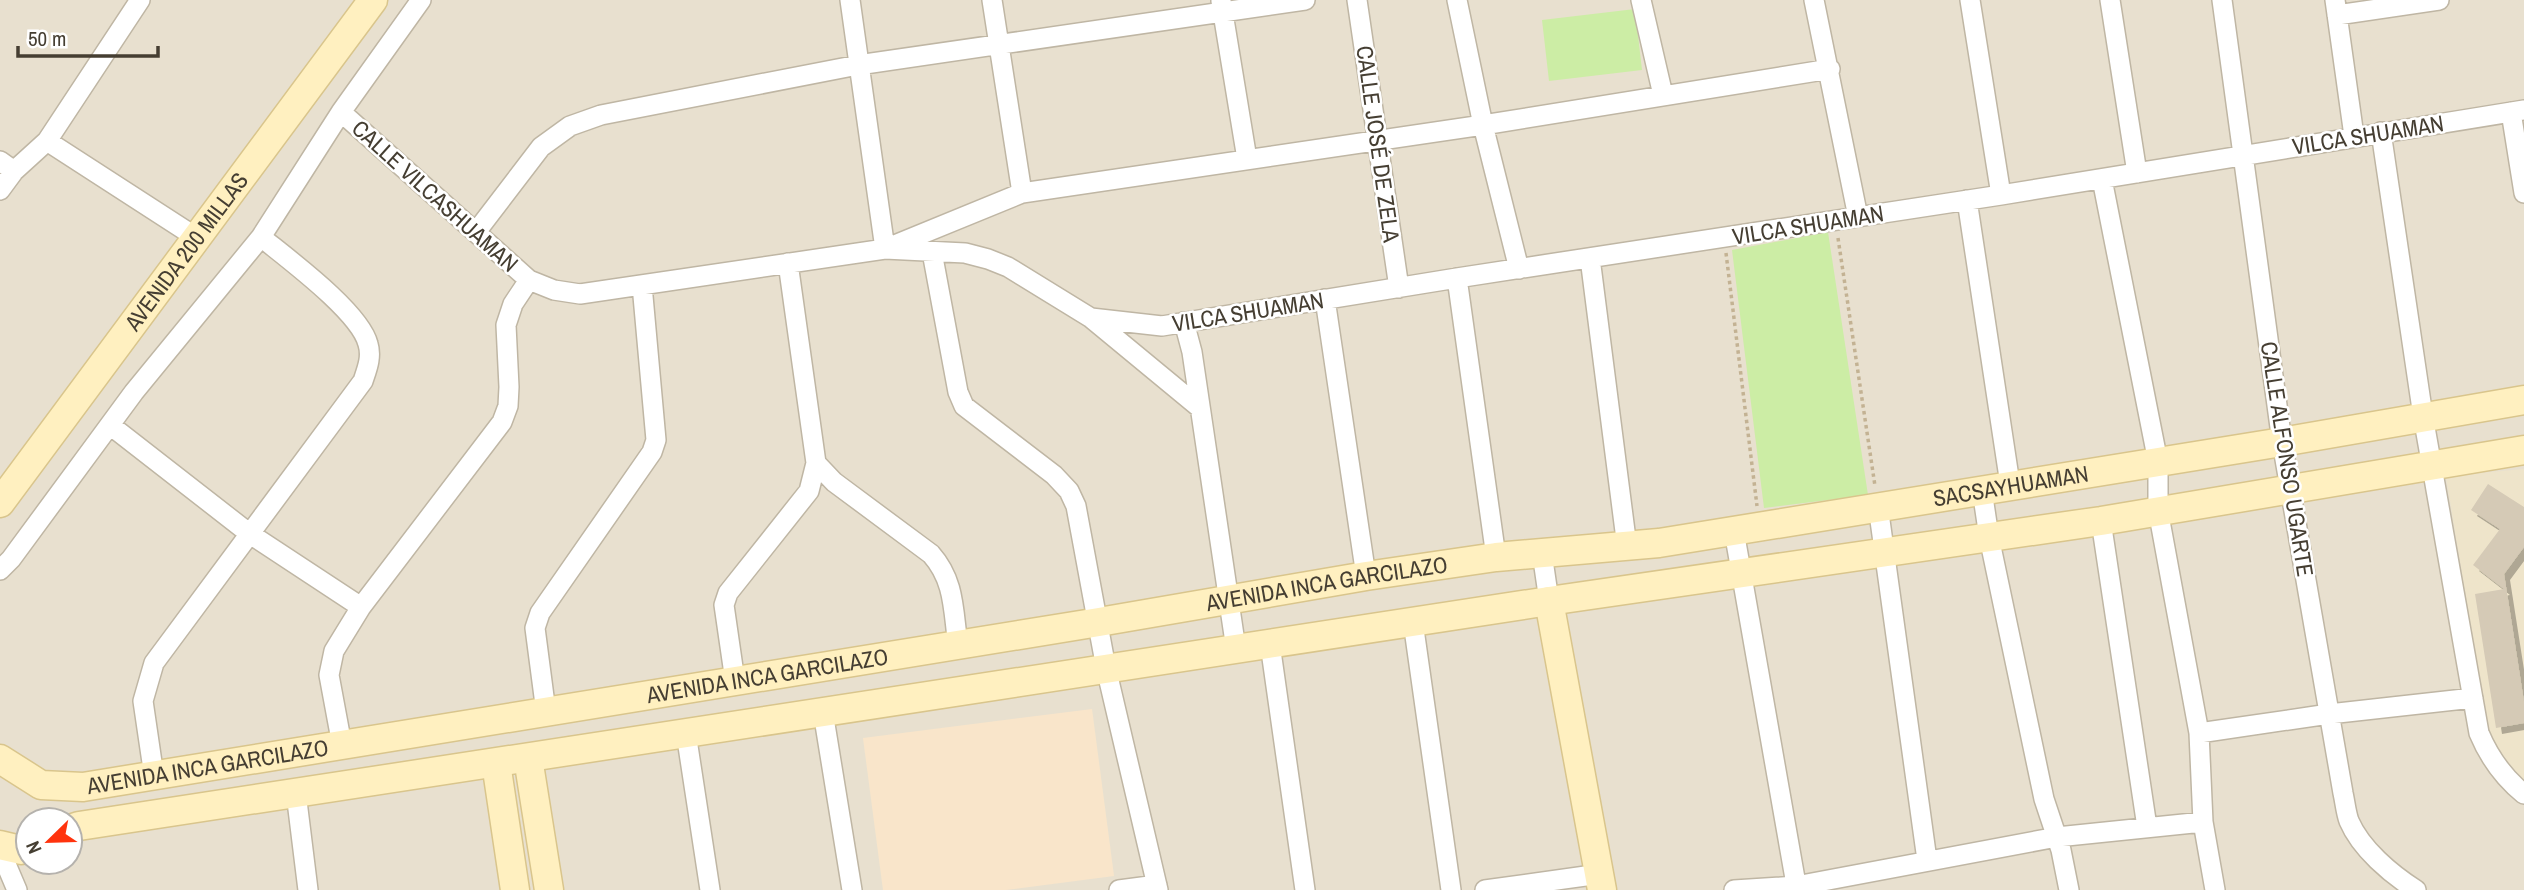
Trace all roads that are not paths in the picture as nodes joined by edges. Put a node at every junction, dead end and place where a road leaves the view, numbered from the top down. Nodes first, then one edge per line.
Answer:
1 (140, 0) edge
2 (373, 0) edge
3 (421, 0) edge
4 (849, 0) edge
5 (992, 0) edge
6 (1305, 0) edge
7 (1357, 0) edge
8 (1457, 0) edge
9 (1641, 0) edge
10 (1814, 0) edge
11 (1970, 0) edge
12 (2110, 0) edge
13 (2222, 0) edge
14 (2440, 0) edge
15 (1221, 6) edge
16 (2336, 7) edge
17 (999, 45) junction
18 (858, 65) junction
19 (1830, 69) junction
20 (1663, 95) junction
21 (2517, 111) edge
22 (341, 112) junction
23 (1483, 125) junction
24 (2381, 132) junction
25 (2354, 136) junction
26 (47, 141) junction
27 (1378, 141) junction
28 (2242, 157) junction
29 (1247, 159) junction
30 (7, 166) edge
31 (2137, 173) junction
32 (2102, 178) junction
33 (0, 190) edge
34 (2524, 192) edge
35 (1022, 193) junction
36 (2001, 195) junction
37 (1968, 200) junction
38 (1858, 217) junction
39 (476, 232) junction
40 (261, 237) junction
41 (197, 238) junction
42 (885, 249) junction
43 (932, 251) junction
44 (1590, 258) junction
45 (788, 263) junction
46 (1519, 269) junction
47 (1457, 278) junction
48 (529, 280) junction
49 (642, 285) junction
50 (1399, 288) junction
51 (1325, 299) junction
52 (1091, 318) junction
53 (1184, 322) junction
54 (2524, 400) edge
55 (1200, 408) junction
56 (2423, 416) junction
57 (110, 425) junction
58 (2282, 442) junction
59 (2524, 450) edge
60 (2158, 462) junction
61 (816, 463) junction
62 (2432, 465) junction
63 (2010, 484) junction
64 (2290, 488) junction
65 (1982, 490) junction
66 (0, 503) edge
67 (1878, 506) junction
68 (2158, 510) junction
69 (2101, 521) junction
70 (1746, 528) junction
71 (250, 534) junction
72 (1989, 537) junction
73 (1627, 547) junction
74 (1884, 552) junction
75 (1542, 554) junction
76 (1496, 557) junction
77 (0, 570) edge
78 (1743, 573) junction
79 (1366, 576) junction
80 (1229, 598) junction
81 (1549, 601) junction
82 (361, 607) junction
83 (1099, 622) junction
84 (1413, 622) junction
85 (1270, 644) junction
86 (958, 645) junction
87 (1236, 649) junction
88 (1106, 668) junction
89 (734, 681) junction
90 (2473, 698) junction
91 (546, 712) junction
92 (823, 712) junction
93 (2329, 714) junction
94 (686, 733) junction
95 (2199, 733) junction
96 (342, 745) junction
97 (528, 758) junction
98 (0, 759) edge
99 (496, 763) junction
100 (154, 776) junction
101 (296, 793) junction
102 (2524, 794) edge
103 (2203, 822) junction
104 (84, 824) edge
105 (2147, 827) junction
106 (2057, 837) junction
107 (0, 847) edge
108 (1927, 860) junction
109 (1601, 882) edge
110 (12, 887) edge
111 (2406, 887) edge
112 (1158, 888) edge
113 (1797, 888) edge
114 (308, 890) edge
115 (515, 890) edge
116 (548, 890) edge
117 (710, 890) edge
118 (852, 890) edge
119 (1119, 890) edge
120 (1306, 890) edge
121 (1451, 890) edge
122 (1485, 890) edge
123 (1734, 890) edge
124 (2069, 890) edge
125 (2215, 890) edge

1 - 26 street
2 - 41 main road, AVENIDA 200 MILLAS
3 - 22 street
4 - 18 street
5 - 17 street
6 - 15 street
7 - 27 street, CALLE JOSÉ DE ZELA
8 - 23 street
9 - 20 street
10 - 19 street
11 - 36 street
12 - 31 street
13 - 28 street, CALLE ALFONSO UGARTE
14 - 16 street
15 - 17 street
15 - 29 street
16 - 25 street
17 - 18 street
17 - 35 street
18 - 39 street
18 - 42 street
19 - 20 street
19 - 38 street
20 - 23 street
21 - 24 street, VILCA SHUAMAN
21 - 34 street
22 - 39 street, CALLE VILCASHUAMAN
22 - 40 street
23 - 27 street
23 - 46 street
24 - 25 street, VILCA SHUAMAN
24 - 56 street
25 - 28 street, VILCA SHUAMAN
26 - 30 street
26 - 41 street
27 - 29 street
27 - 50 street, CALLE JOSÉ DE ZELA
28 - 31 street, VILCA SHUAMAN
28 - 58 street, CALLE ALFONSO UGARTE
29 - 35 street
30 - 33 street
31 - 32 street, VILCA SHUAMAN
32 - 36 street, VILCA SHUAMAN
32 - 60 street
35 - 42 street
36 - 37 street, VILCA SHUAMAN
37 - 38 street, VILCA SHUAMAN
37 - 63 street
38 - 44 street, VILCA SHUAMAN
39 - 48 street, CALLE VILCASHUAMAN
40 - 57 street
40 - 71 street
41 - 66 main road, AVENIDA 200 MILLAS
42 - 43 street
42 - 45 street
43 - 52 street
43 - 83 street
44 - 46 street, VILCA SHUAMAN
44 - 73 street
45 - 49 street
45 - 61 street
46 - 47 street, VILCA SHUAMAN
47 - 50 street, VILCA SHUAMAN
47 - 76 street
48 - 49 street
48 - 82 street
49 - 91 street
50 - 51 street, VILCA SHUAMAN
51 - 53 street, VILCA SHUAMAN
51 - 79 street
52 - 53 street, VILCA SHUAMAN
52 - 55 street
53 - 55 street
54 - 56 main road, SACSAYHUAMAN
55 - 80 street
56 - 58 main road, SACSAYHUAMAN
56 - 62 street
57 - 71 street
57 - 77 street
58 - 60 main road, SACSAYHUAMAN
58 - 64 street, CALLE ALFONSO UGARTE
59 - 62 main road, AVENIDA INCA GARCILAZO
60 - 63 main road, SACSAYHUAMAN
60 - 68 street
61 - 86 street
61 - 89 street
62 - 64 main road, AVENIDA INCA GARCILAZO
62 - 90 street
63 - 65 main road, SACSAYHUAMAN
64 - 68 main road, AVENIDA INCA GARCILAZO
64 - 93 street, CALLE ALFONSO UGARTE
65 - 67 main road, SACSAYHUAMAN
65 - 72 street
67 - 70 main road, SACSAYHUAMAN
67 - 74 street
68 - 69 main road, AVENIDA INCA GARCILAZO
68 - 95 street
69 - 72 main road, AVENIDA INCA GARCILAZO
69 - 105 street
70 - 73 main road, SACSAYHUAMAN
70 - 78 street
71 - 82 street
71 - 100 street
72 - 74 main road, AVENIDA INCA GARCILAZO
72 - 106 street
73 - 75 main road, SACSAYHUAMAN
74 - 78 main road, AVENIDA INCA GARCILAZO
74 - 108 street
75 - 76 main road, AVENIDA INCA GARCILAZO
75 - 81 street
76 - 79 main road, AVENIDA INCA GARCILAZO
78 - 81 main road, AVENIDA INCA GARCILAZO
78 - 113 street
79 - 80 main road, AVENIDA INCA GARCILAZO
80 - 83 main road, AVENIDA INCA GARCILAZO
80 - 87 street
81 - 84 main road, AVENIDA INCA GARCILAZO
81 - 109 main road
82 - 96 street
83 - 86 main road, AVENIDA INCA GARCILAZO
83 - 88 street
84 - 85 main road, AVENIDA INCA GARCILAZO
84 - 121 street
85 - 87 main road, AVENIDA INCA GARCILAZO
85 - 120 street
86 - 89 main road, AVENIDA INCA GARCILAZO
87 - 88 main road, AVENIDA INCA GARCILAZO
88 - 92 main road, AVENIDA INCA GARCILAZO
88 - 112 street
89 - 91 main road, AVENIDA INCA GARCILAZO
90 - 93 street
90 - 102 street
91 - 96 main road, AVENIDA INCA GARCILAZO
92 - 94 main road, AVENIDA INCA GARCILAZO
92 - 118 street
93 - 95 street
93 - 111 street, CALLE ALFONSO UGARTE
94 - 97 main road, AVENIDA INCA GARCILAZO
94 - 117 street
95 - 103 street
96 - 100 main road, AVENIDA INCA GARCILAZO
97 - 99 main road, AVENIDA INCA GARCILAZO
97 - 116 main road
98 - 100 main road, AVENIDA INCA GARCILAZO
99 - 101 main road, AVENIDA INCA GARCILAZO
99 - 115 main road
101 - 104 main road, AVENIDA INCA GARCILAZO
101 - 114 street
103 - 105 street
103 - 125 street
105 - 106 street
106 - 108 street
106 - 124 street
107 - 110 street
108 - 113 street
109 - 122 street
112 - 119 street
113 - 123 street

